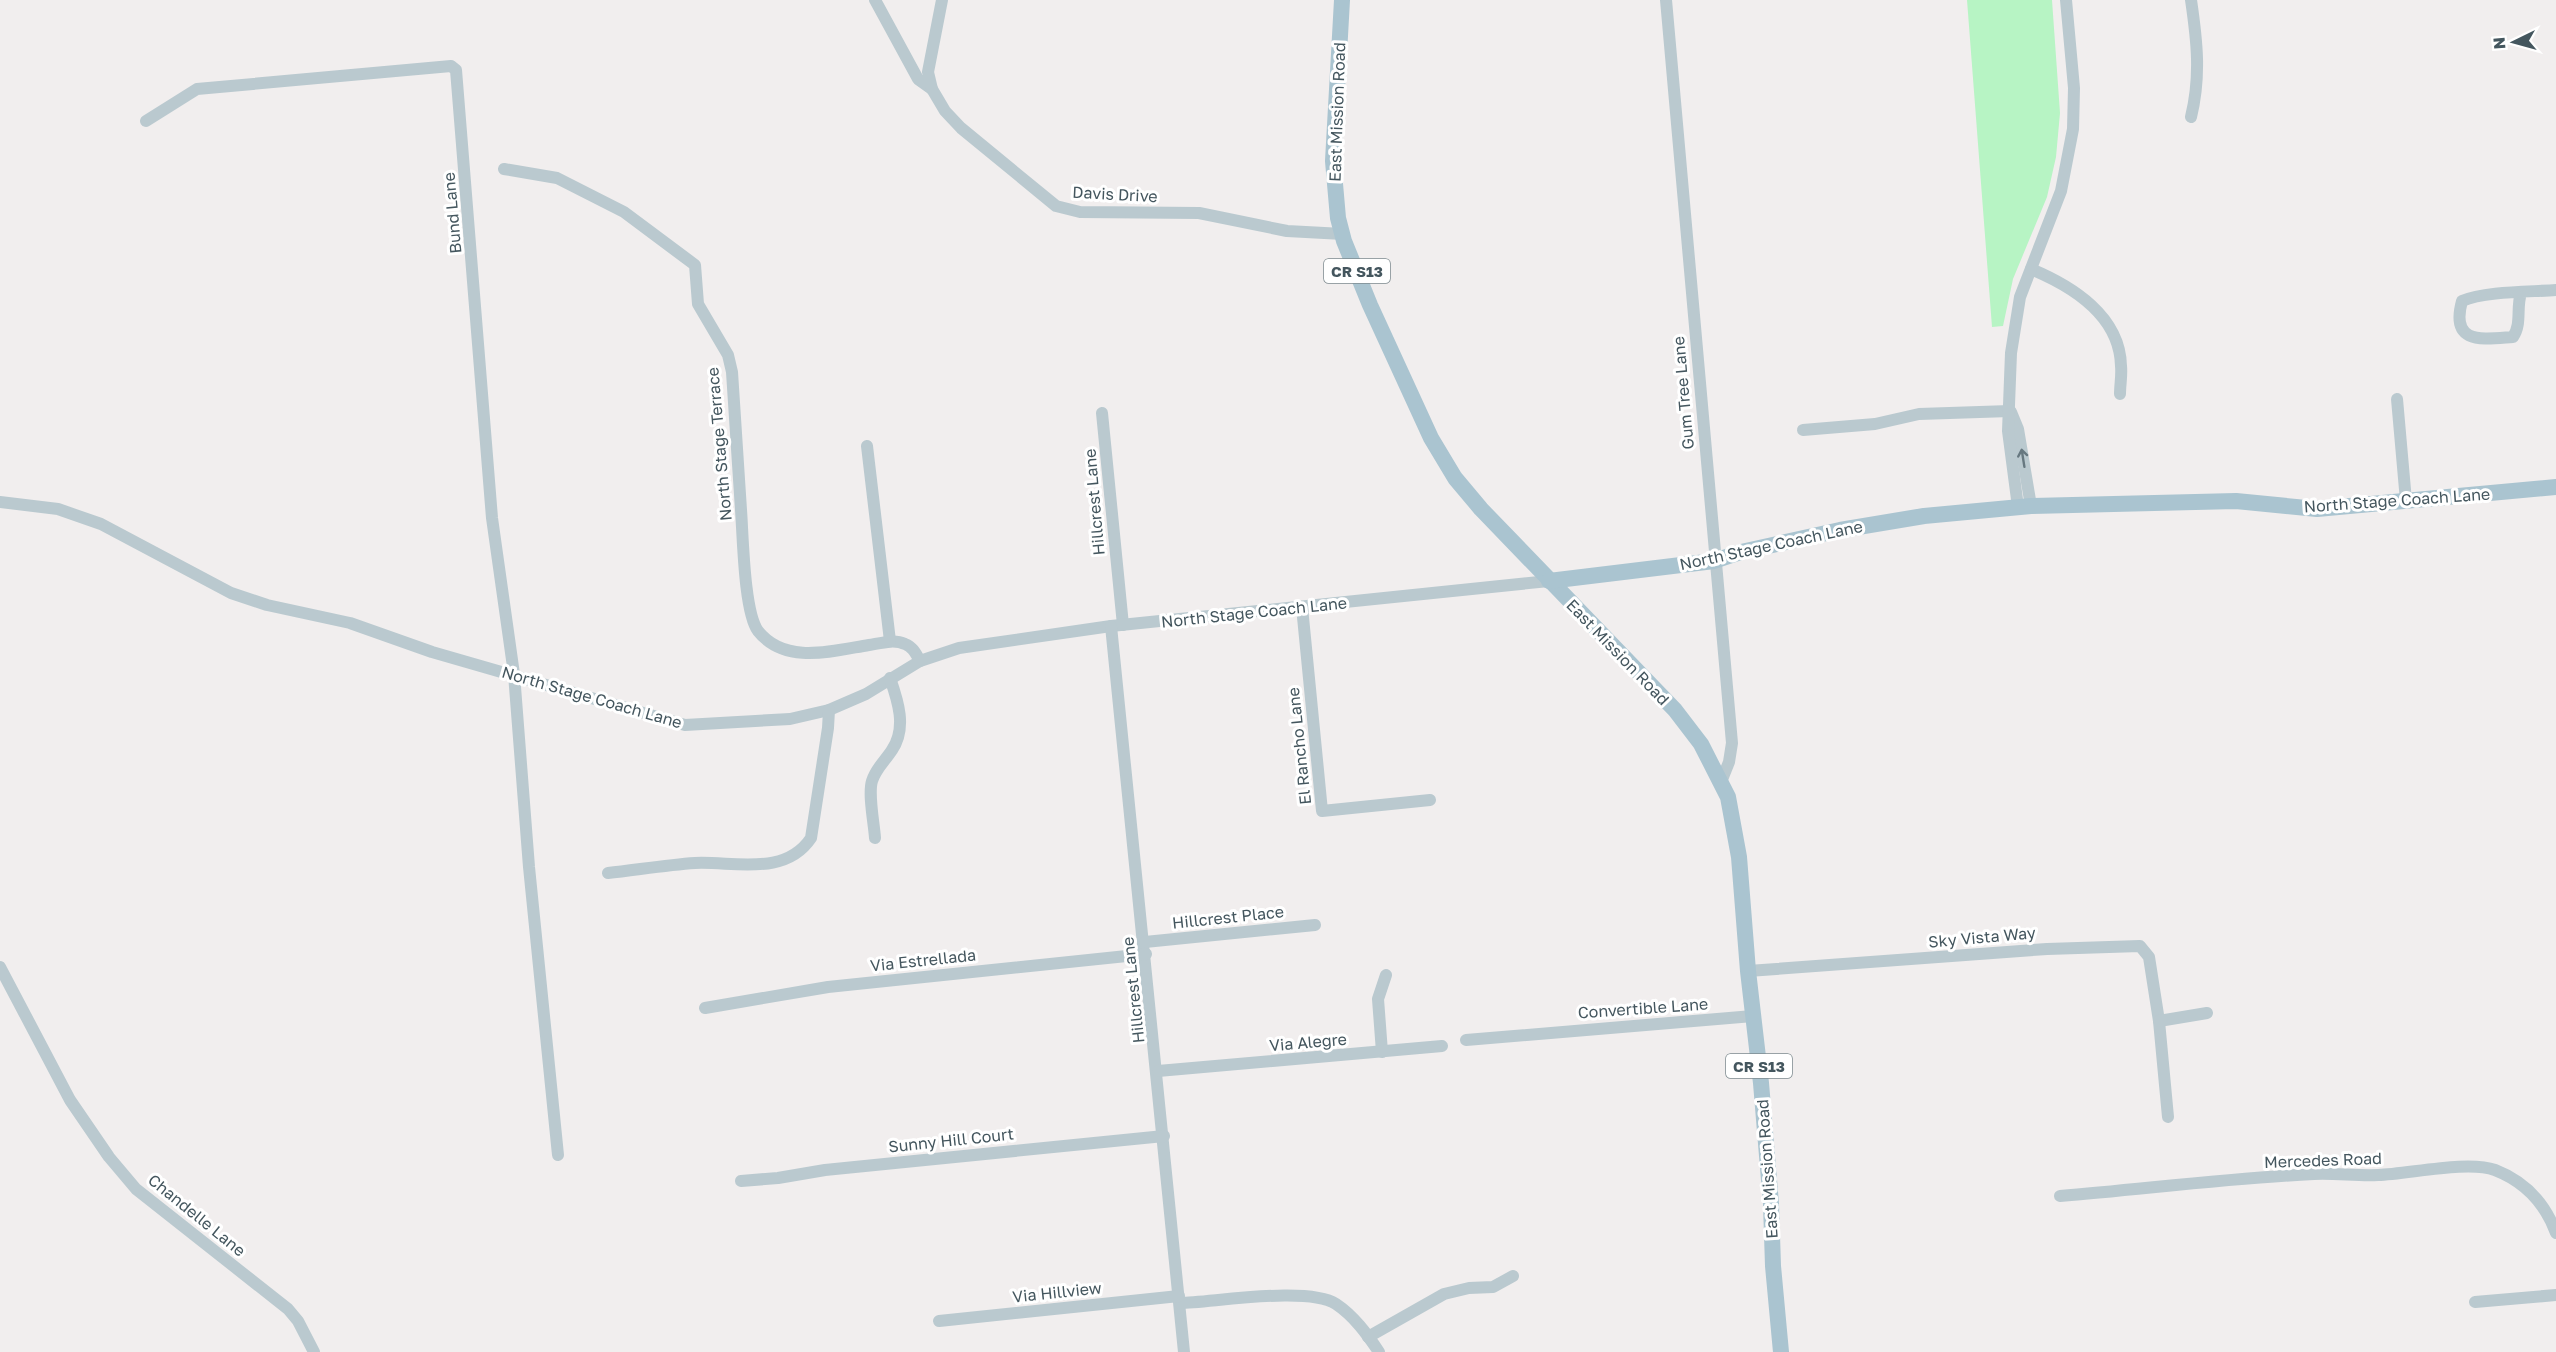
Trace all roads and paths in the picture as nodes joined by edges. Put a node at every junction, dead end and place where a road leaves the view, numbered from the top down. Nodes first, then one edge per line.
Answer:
1 (875, 0) edge
2 (942, 0) edge
3 (1342, 0) edge
4 (1666, 0) edge
5 (2066, 0) edge
6 (2192, 0) edge
7 (932, 89) junction
8 (2191, 117) dead end
9 (146, 122) dead end
10 (504, 169) dead end
11 (1343, 234) junction
12 (2031, 269) junction
13 (2556, 290) edge
14 (2521, 293) junction
15 (2120, 394) dead end
16 (2397, 399) dead end
17 (2010, 411) junction
18 (1102, 413) dead end
19 (1803, 430) dead end
20 (867, 446) dead end
21 (2556, 488) edge
22 (2406, 501) junction
23 (0, 502) edge
24 (2024, 507) junction
25 (1714, 561) junction
26 (1584, 577) junction
27 (1549, 581) junction
28 (1302, 607) junction
29 (1587, 620) junction
30 (1117, 625) junction
31 (890, 641) junction
32 (920, 661) junction
33 (514, 674) junction
34 (890, 678) junction
35 (829, 710) junction
36 (1721, 782) junction
37 (1430, 800) dead end
38 (875, 838) dead end
39 (608, 873) dead end
40 (1315, 926) dead end
41 (1145, 948) junction
42 (0, 967) edge
43 (1748, 971) junction
44 (1386, 975) dead end
45 (705, 1008) dead end
46 (2207, 1013) dead end
47 (1753, 1016) junction
48 (2159, 1021) junction
49 (1466, 1040) dead end
50 (1442, 1046) dead end
51 (1382, 1052) junction
52 (1158, 1071) junction
53 (2168, 1118) dead end
54 (1164, 1136) junction
55 (558, 1155) dead end
56 (741, 1181) dead end
57 (2060, 1196) dead end
58 (2556, 1233) edge
59 (1514, 1276) dead end
60 (2556, 1295) edge
61 (1179, 1300) junction
62 (2475, 1302) dead end
63 (939, 1321) dead end
64 (1368, 1337) junction
65 (314, 1352) edge
66 (1184, 1352) edge
67 (1379, 1352) edge
68 (1781, 1352) edge

1 - 7 street, Davis Drive
2 - 7 street, Davis Drive
3 - 11 main road, East Mission Road / CR S13
4 - 25 street, Gum Tree Lane
5 - 12 street
6 - 8 street
7 - 11 street, Davis Drive
9 - 33 street, Bund Lane
10 - 31 street, North Stage Terrace
11 - 27 main road, East Mission Road / CR S13
12 - 15 street
12 - 17 street
13 - 14 street
14 - 14 street
16 - 22 street
17 - 19 street
17 - 24 street
18 - 30 street, Hillcrest Lane
20 - 31 street
21 - 22 main road, North Stage Coach Lane
22 - 24 main road, North Stage Coach Lane
23 - 33 street, North Stage Coach Lane
24 - 25 main road, North Stage Coach Lane
25 - 26 main road, North Stage Coach Lane
25 - 36 street, Gum Tree Lane
26 - 27 main road, North Stage Coach Lane
26 - 29 main road
27 - 28 street, North Stage Coach Lane
27 - 29 main road, East Mission Road / CR S13
28 - 30 street, North Stage Coach Lane
28 - 37 street, El Rancho Lane
29 - 36 main road, East Mission Road / CR S13
30 - 32 street, North Stage Coach Lane
30 - 41 street, Hillcrest Lane
31 - 32 street
32 - 34 street, North Stage Coach Lane
33 - 35 street, North Stage Coach Lane
33 - 55 street
34 - 35 street, North Stage Coach Lane
34 - 38 street
35 - 39 street
36 - 43 main road, East Mission Road / CR S13
40 - 41 street, Hillcrest Place
41 - 45 street, Via Estrellada
41 - 52 street, Hillcrest Lane
42 - 65 street, Chandelle Lane
43 - 47 main road, East Mission Road / CR S13
43 - 48 street, Sky Vista Way
44 - 51 street
46 - 48 street
47 - 49 street, Convertible Lane
47 - 68 main road, East Mission Road / CR S13
48 - 53 street, Sky Vista Way
50 - 51 street, Via Alegre
51 - 52 street, Via Alegre
52 - 54 street, Hillcrest Lane
54 - 56 street, Sunny Hill Court
54 - 61 street, Hillcrest Lane
57 - 58 street, Mercedes Road
59 - 64 street
60 - 62 street
61 - 63 street, Via Hillview
61 - 64 street, Via Hillview
61 - 66 street, Hillcrest Lane
64 - 67 street, Via Hillview

